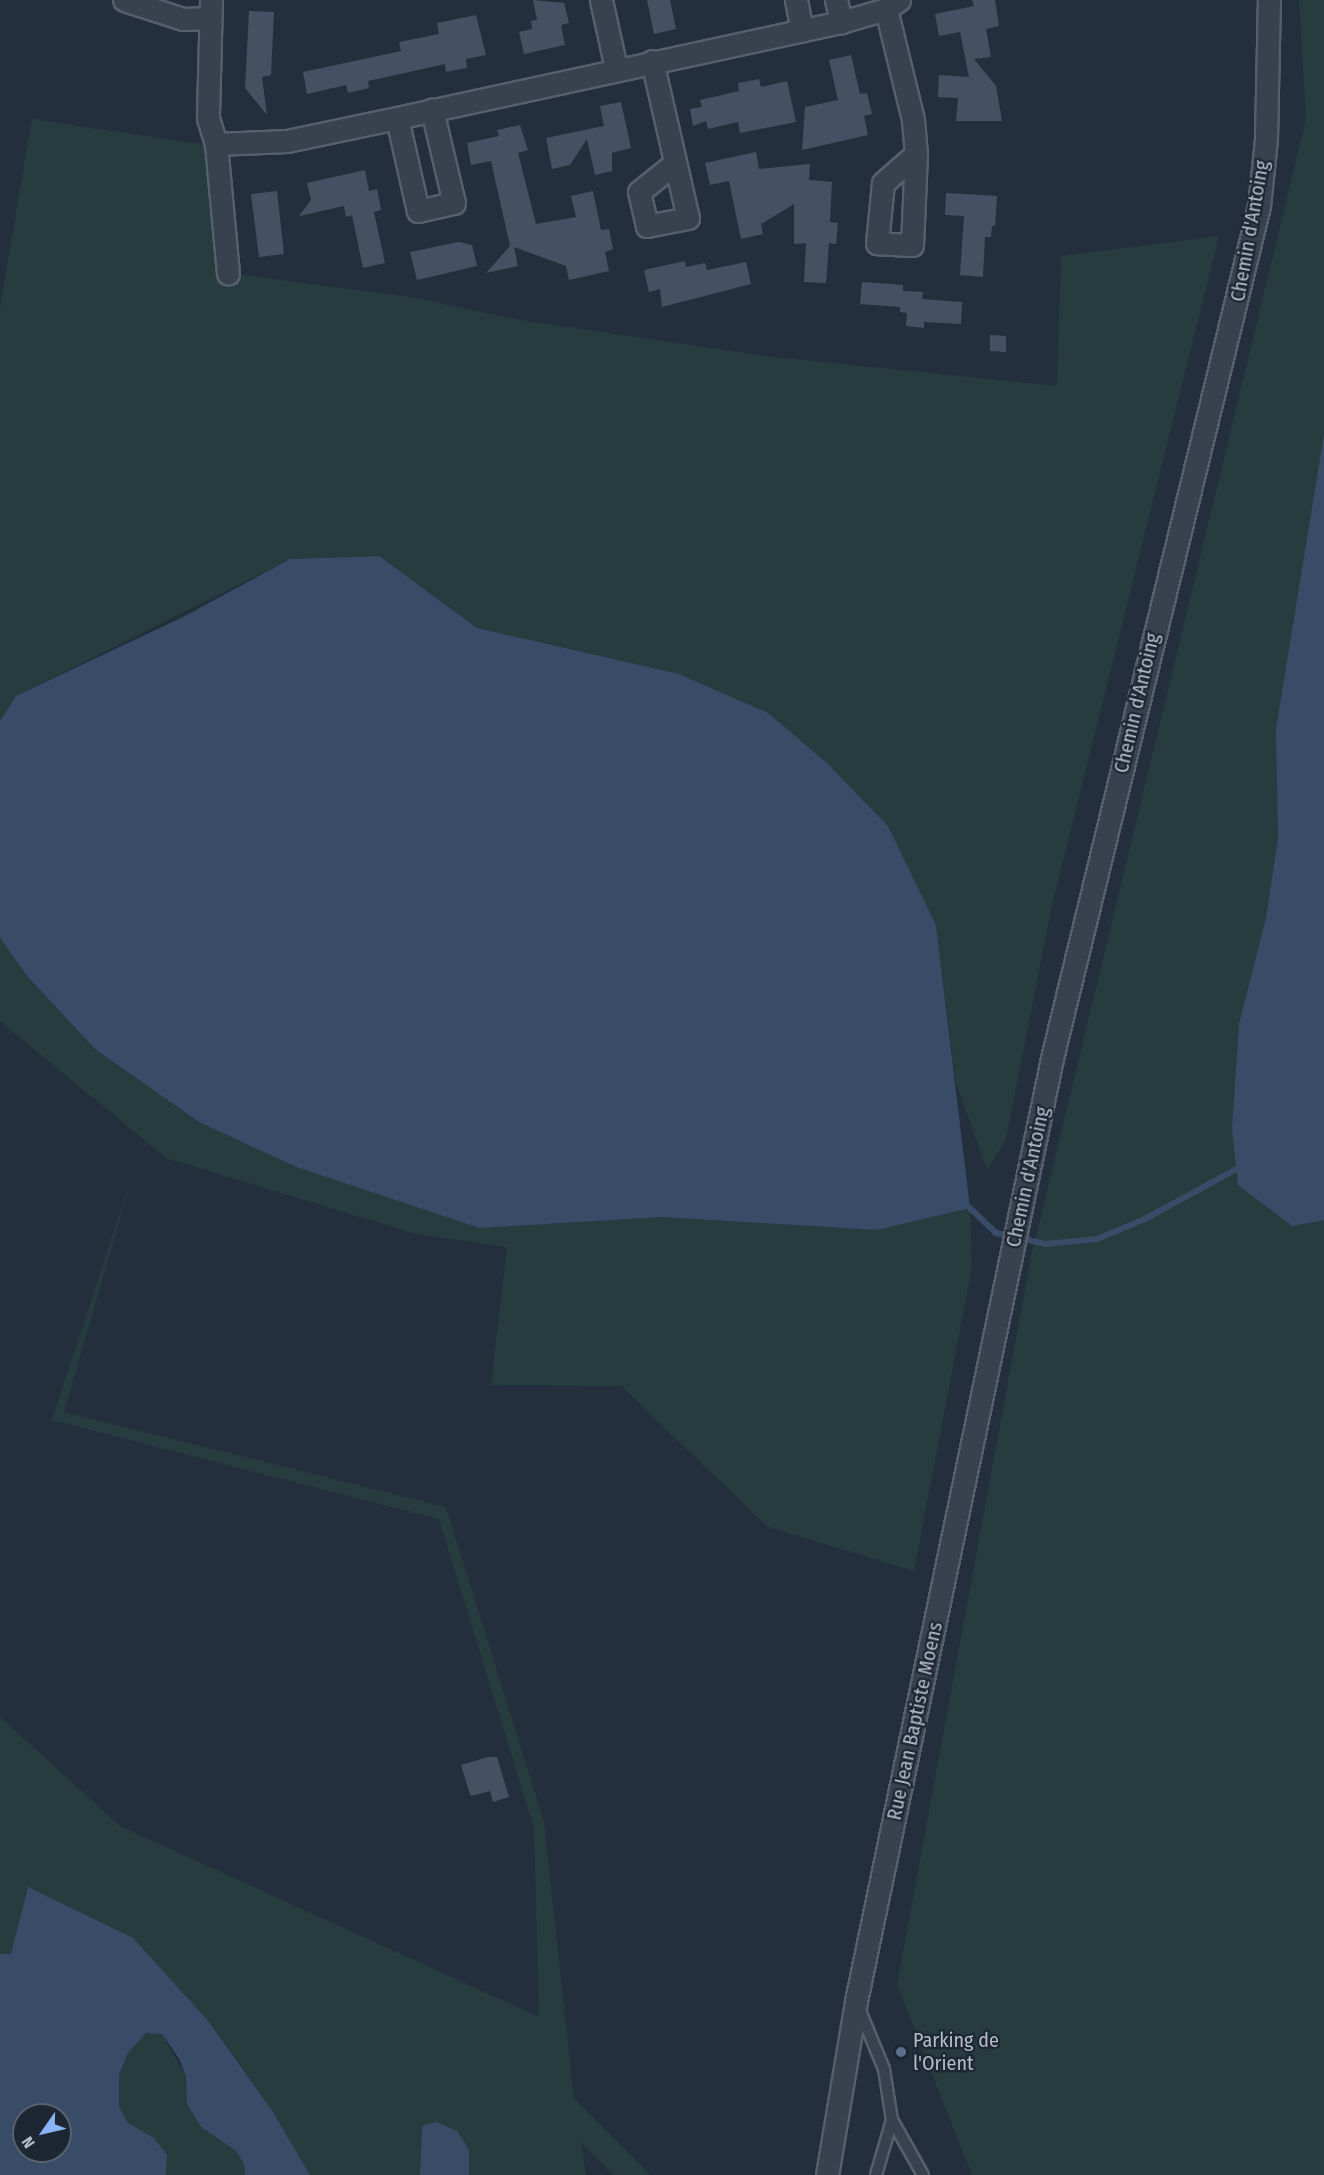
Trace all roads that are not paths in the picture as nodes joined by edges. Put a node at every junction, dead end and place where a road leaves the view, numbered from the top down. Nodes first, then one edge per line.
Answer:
1 (124, 0) edge
2 (601, 0) edge
3 (796, 0) edge
4 (836, 0) edge
5 (1269, 0) edge
6 (892, 5) edge
7 (210, 9) edge
8 (841, 22) junction
9 (802, 30) junction
10 (652, 61) junction
11 (616, 68) junction
12 (432, 110) junction
13 (397, 118) junction
14 (216, 144) junction
15 (916, 154) dead end
16 (675, 163) dead end
17 (228, 273) dead end
18 (1008, 1268) joint
19 (856, 2001) junction
20 (892, 2120) junction
21 (827, 2175) edge
22 (876, 2175) edge
23 (923, 2175) edge

1 - 7 street
2 - 11 street
3 - 9 street
4 - 8 street
5 - 18 street, Chemin d'Antoing
6 - 8 street
6 - 15 street
7 - 14 street
8 - 9 street
9 - 10 street
10 - 11 street
10 - 16 street
11 - 12 street
12 - 13 street
12 - 13 street
13 - 14 street
14 - 17 street
18 - 19 street, Rue Jean Baptiste Moens
19 - 20 lane
19 - 21 street, Rue Jean Baptiste Moens
20 - 22 lane
20 - 23 lane

